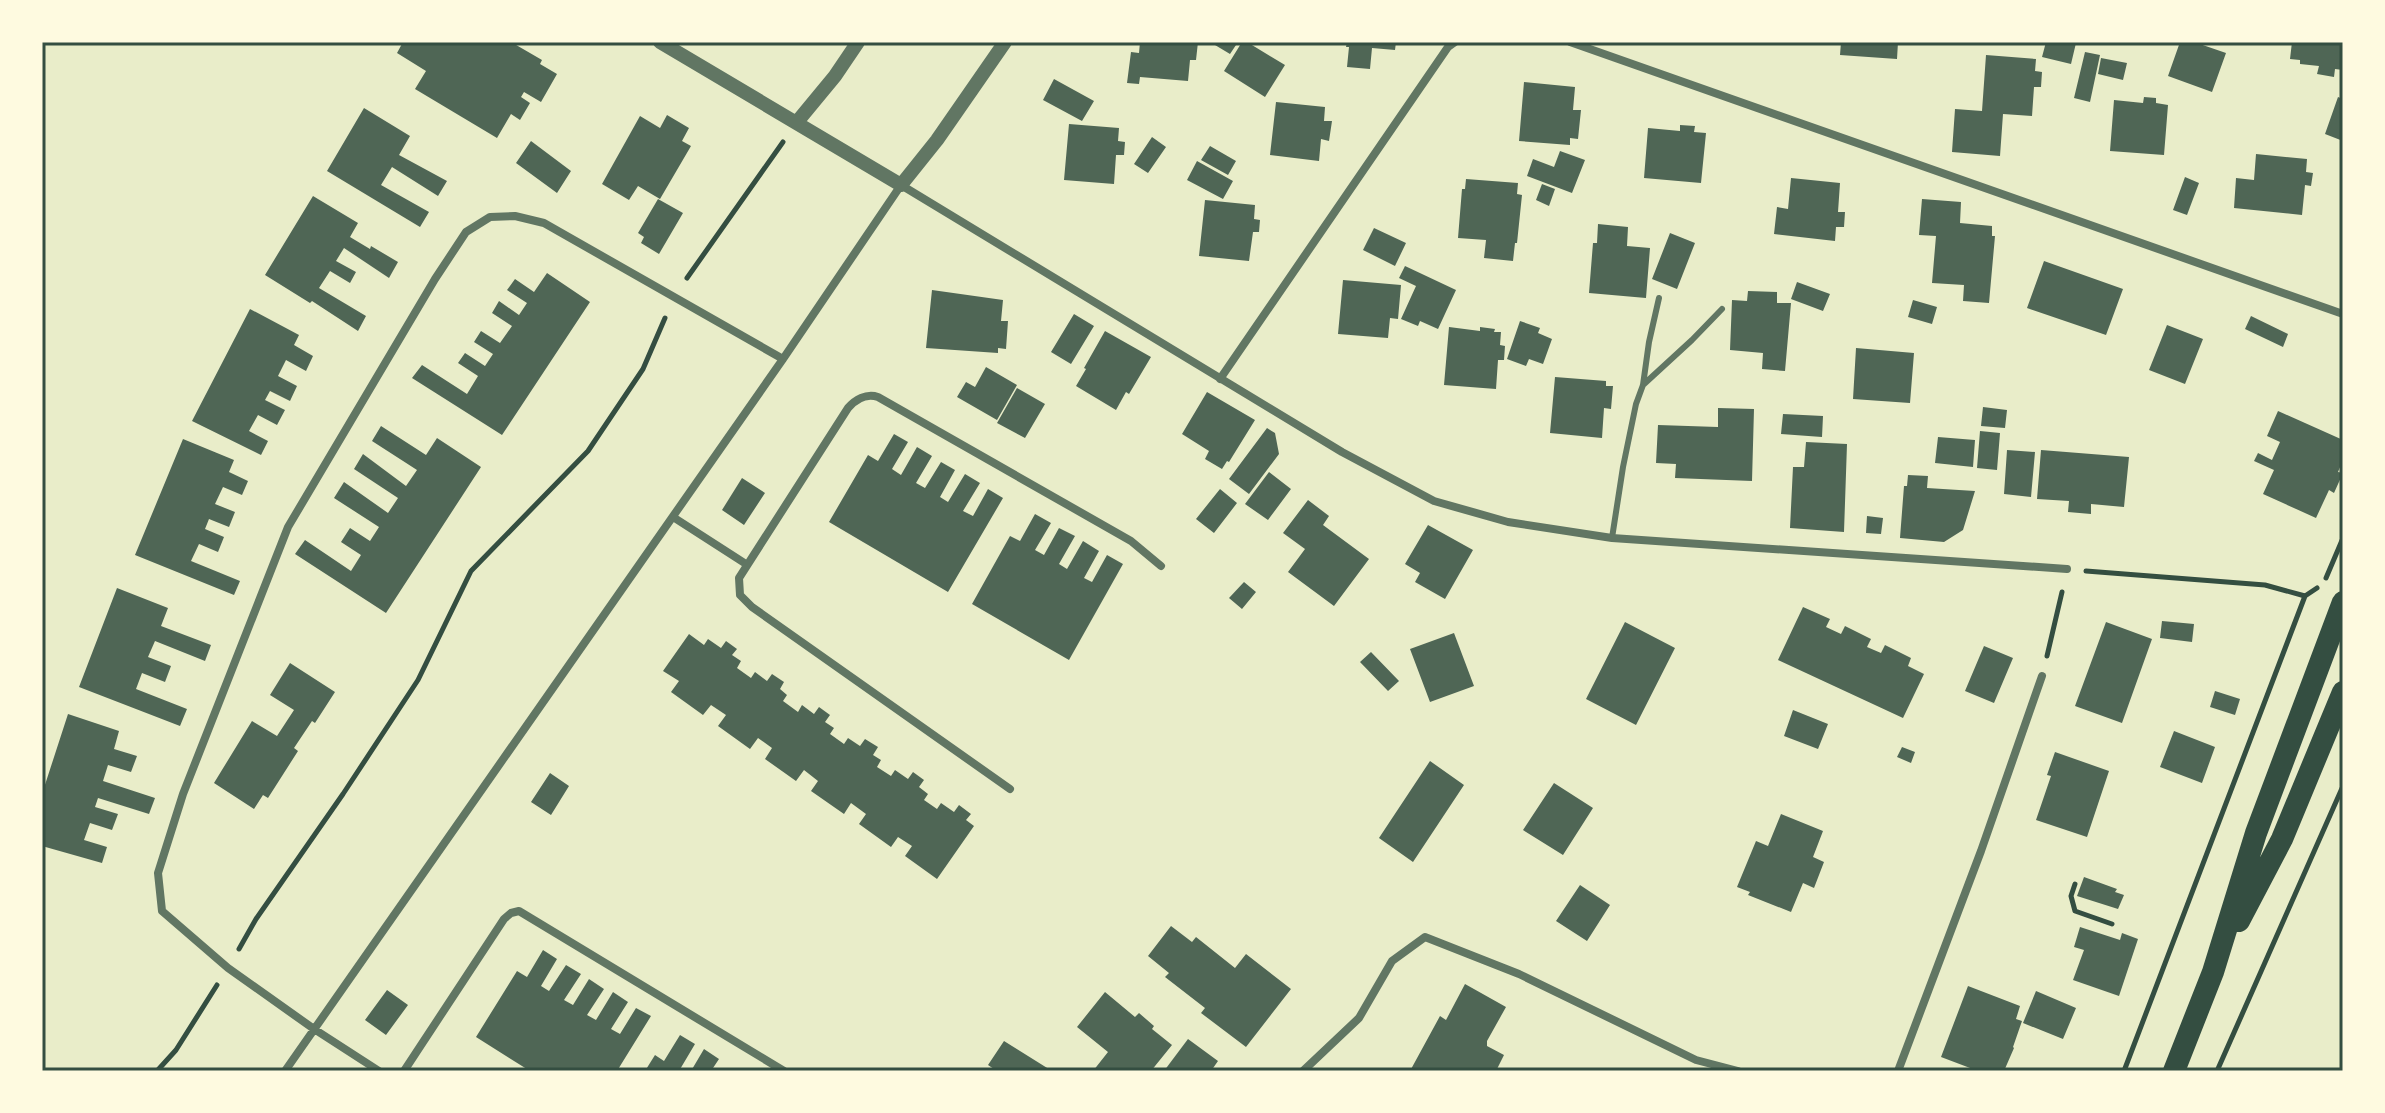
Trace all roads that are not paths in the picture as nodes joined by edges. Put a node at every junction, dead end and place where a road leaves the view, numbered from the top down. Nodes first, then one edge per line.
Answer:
1 (660, 42) edge
2 (858, 42) edge
3 (1005, 42) edge
4 (1455, 42) edge
5 (1570, 42) edge
6 (797, 122) junction
7 (901, 185) junction
8 (1659, 298) dead end
9 (1722, 309) dead end
10 (2343, 314) edge
11 (783, 359) junction
12 (1220, 379) junction
13 (1643, 385) junction
14 (673, 517) junction
15 (1612, 538) junction
16 (746, 564) junction
17 (1161, 566) dead end
18 (2067, 569) road end
19 (2343, 602) edge
20 (2042, 676) road end
21 (2343, 692) edge
22 (1010, 789) dead end
23 (2213, 972) junction
24 (314, 1029) junction
25 (285, 1071) edge
26 (379, 1071) edge
27 (404, 1071) edge
28 (784, 1071) edge
29 (1303, 1071) edge
30 (1738, 1071) edge
31 (1898, 1071) edge
32 (2174, 1071) edge

1 - 6 street
2 - 6 street
3 - 7 street
4 - 12 street
5 - 10 street
6 - 7 street
7 - 11 street
7 - 12 street
8 - 13 lane
9 - 13 lane
11 - 14 street
11 - 24 street
12 - 15 street
13 - 15 lane
14 - 16 street
14 - 24 street
15 - 18 street
16 - 17 street
16 - 22 street
19 - 23 highway
20 - 31 street
21 - 23 highway
23 - 32 highway
24 - 25 street
24 - 26 street
27 - 28 street
29 - 30 street

